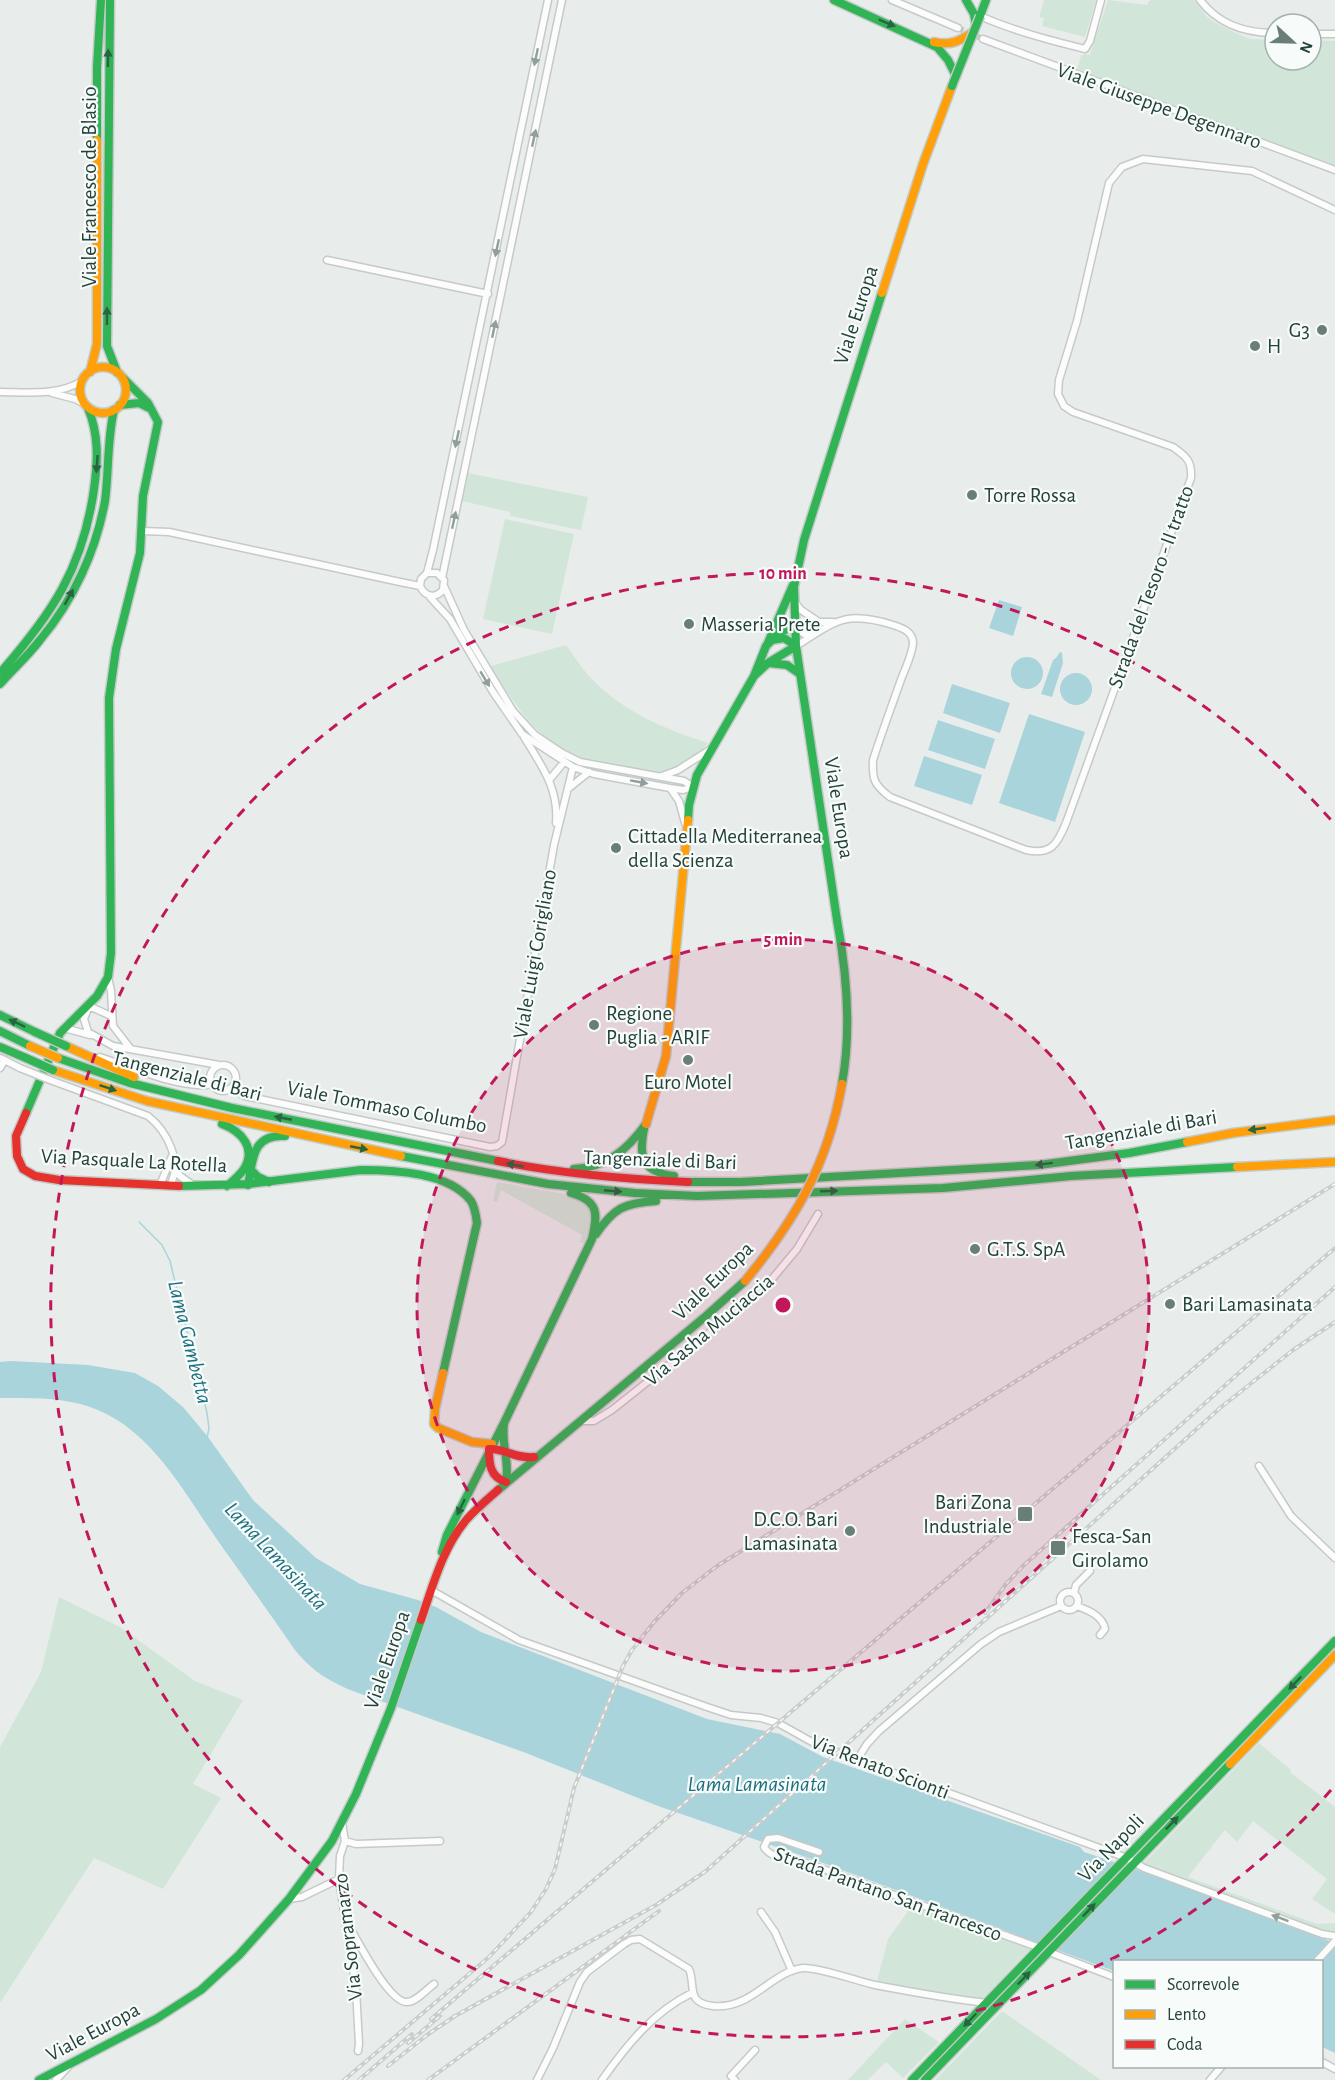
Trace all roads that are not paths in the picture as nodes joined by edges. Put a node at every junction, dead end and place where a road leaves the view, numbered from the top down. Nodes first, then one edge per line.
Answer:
1 (101, 0) edge
2 (110, 0) edge
3 (548, 0) edge
4 (562, 0) edge
5 (834, 0) edge
6 (892, 0) edge
7 (966, 0) edge
8 (986, 0) edge
9 (1101, 0) edge
10 (1200, 0) edge
11 (980, 16) junction
12 (958, 28) tunnel mouth
13 (975, 29) junction
14 (1263, 32) edge
15 (911, 34) junction
16 (983, 39) tunnel mouth
17 (956, 76) junction
18 (1335, 170) edge
19 (1335, 210) edge
20 (327, 260) dead end
21 (488, 294) junction
22 (90, 372) junction
23 (120, 375) junction
24 (82, 381) junction
25 (0, 392) edge
26 (48, 392) junction
27 (87, 406) junction
28 (117, 408) junction
29 (154, 411) junction
30 (142, 531) junction
31 (427, 573) junction
32 (442, 578) junction
33 (795, 579) junction
34 (420, 586) junction
35 (444, 586) junction
36 (429, 596) junction
37 (794, 601) junction
38 (820, 622) junction
39 (833, 622) junction
40 (794, 626) junction
41 (814, 635) junction
42 (771, 636) junction
43 (33, 643) junction
44 (766, 646) junction
45 (796, 646) junction
46 (768, 663) junction
47 (6, 670) edge
48 (800, 674) junction
49 (754, 676) junction
50 (0, 684) edge
51 (522, 734) junction
52 (712, 749) junction
53 (564, 762) junction
54 (573, 767) junction
55 (588, 772) junction
56 (660, 776) junction
57 (550, 779) junction
58 (693, 787) junction
59 (670, 788) junction
60 (567, 791) junction
61 (687, 830) junction
62 (554, 845) junction
63 (108, 977) junction
64 (89, 1006) junction
65 (0, 1015) edge
66 (111, 1016) junction
67 (64, 1028) junction
68 (0, 1031) edge
69 (97, 1038) junction
70 (66, 1046) junction
71 (0, 1047) edge
72 (130, 1049) junction
73 (2, 1059) edge
74 (201, 1063) junction
75 (219, 1065) junction
76 (0, 1068) edge
77 (210, 1074) junction
78 (212, 1084) junction
79 (231, 1088) junction
80 (190, 1098) junction
81 (198, 1113) junction
82 (1335, 1120) edge
83 (646, 1124) junction
84 (502, 1142) joint
85 (336, 1143) junction
86 (172, 1155) junction
87 (1335, 1162) edge
88 (176, 1169) junction
89 (537, 1169) junction
90 (247, 1170) junction
91 (472, 1170) junction
92 (269, 1182) junction
93 (694, 1182) junction
94 (160, 1185) junction
95 (170, 1185) junction
96 (248, 1185) junction
97 (195, 1186) junction
98 (227, 1186) junction
99 (697, 1196) junction
100 (818, 1214) dead end
101 (592, 1239) junction
102 (505, 1421) junction
103 (580, 1421) junction
104 (489, 1449) junction
105 (506, 1453) junction
106 (537, 1456) junction
107 (1259, 1466) dead end
108 (506, 1482) junction
109 (1335, 1558) edge
110 (441, 1562) junction
111 (1090, 1571) dead end
112 (430, 1593) junction
113 (1074, 1593) junction
114 (1060, 1606) junction
115 (1077, 1606) junction
116 (1100, 1635) dead end
117 (1335, 1641) edge
118 (1335, 1655) edge
119 (857, 1760) junction
120 (342, 1823) junction
121 (345, 1841) junction
122 (440, 1841) dead end
123 (819, 1852) dead end
124 (1129, 1862) junction
125 (339, 1879) junction
126 (289, 1899) junction
127 (762, 1912) dead end
128 (346, 1922) junction
129 (1335, 1939) edge
130 (1045, 1950) junction
131 (1318, 1960) edge
132 (792, 1971) junction
133 (1113, 1977) edge
134 (434, 1984) dead end
135 (692, 1993) junction
136 (987, 2003) junction
137 (755, 2050) dead end
138 (358, 2051) dead end
139 (71, 2064) junction
140 (1221, 2068) edge
141 (39, 2080) edge
142 (56, 2080) edge
143 (537, 2080) edge
144 (602, 2080) edge
145 (735, 2080) edge
146 (912, 2080) edge
147 (925, 2080) edge
148 (1210, 2080) edge

1 - 22 main road, Viale Francesco de Blasio
23 -> 2 main road, Viale Francesco de Blasio
3 -> 21 street
32 -> 4 street
5 -> 15 main road
6 - 12 street
7 - 13 main road
8 - 11 main road, Viale Europa
9 - 11 street
10 - 14 street
11 - 13 main road, Viale Europa, bridge
13 - 15 main road
13 - 17 main road, Viale Europa, bridge
15 - 17 main road
16 - 18 street, Viale Giuseppe Degennaro
17 - 33 main road, Viale Europa, bridge
19 - 39 street, Strada del Tesoro - II tratto
20 - 21 street
21 -> 31 street
22 - 23 main road
22 - 24 main road
23 - 28 main road
23 - 29 main road
24 - 26 street
24 - 27 main road
25 - 26 street
26 - 27 street
27 - 28 main road
27 -> 43 main road
28 - 29 main road
43 -> 28 main road
29 - 30 main road, Via Pasquale La Rotella
30 - 34 street
30 - 63 main road, Via Pasquale La Rotella
31 - 32 street
31 - 34 street
32 - 35 street
33 - 37 main road, Viale Europa
33 - 42 main road
34 - 36 street
35 - 36 street
35 - 56 street
36 -> 51 street
37 - 38 street
37 - 40 main road, Viale Europa
38 - 39 street
38 - 40 street
39 - 41 street
40 - 41 street
40 - 42 main road
40 - 45 main road, Viale Europa
41 - 45 street
42 - 44 main road
43 - 47 main road
44 - 45 main road
44 - 49 main road
45 - 46 main road
45 - 48 main road, Viale Europa
46 - 48 main road
46 - 49 main road
47 - 50 main road
48 - 103 main road, Viale Europa, bridge
49 - 52 main road
51 - 53 street
51 - 57 street
52 - 56 street
52 - 58 main road
53 - 54 street
53 - 57 street
54 - 55 street
54 - 60 street, Viale Luigi Corigliano
55 -> 59 street
55 - 60 street
56 - 58 street
57 - 62 street
58 - 59 street
58 - 61 main road
59 - 61 street
60 - 62 street, Viale Luigi Corigliano
61 - 83 main road
62 - 84 street, Viale Luigi Corigliano
63 - 64 main road, Via Pasquale La Rotella
63 - 66 street
64 - 66 street
64 - 67 main road, Via Pasquale La Rotella
64 - 69 street
70 -> 65 main road, bridge
66 - 72 street
67 - 69 street
67 - 94 main road, Via Pasquale La Rotella
68 - 80 main road, Tangenziale di Bari, bridge
69 - 72 street
70 - 78 street
70 - 80 main road
71 -> 81 main road, Tangenziale di Bari, bridge
72 - 74 street
73 - 76 street
73 - 86 street, bridge
74 - 75 street
74 - 77 street
75 - 77 street
75 - 79 street
77 - 78 street
78 - 79 street
79 - 84 street, Viale Tommaso Columbo
89 -> 80 main road, Tangenziale di Bari
81 - 85 main road, Tangenziale di Bari
81 - 90 main road
82 -> 93 main road, Tangenziale di Bari
83 - 89 main road
83 - 93 main road
85 - 90 main road
85 -> 91 main road, Tangenziale di Bari
86 - 88 street
86 - 94 street
99 -> 87 main road, Tangenziale di Bari
88 - 95 street
88 - 97 street
89 - 93 main road, Tangenziale di Bari
90 - 92 main road
90 - 96 main road
90 - 98 main road
91 -> 99 main road, Tangenziale di Bari
91 - 101 main road
92 - 96 main road, Via Pasquale La Rotella
92 - 104 main road, Via Pasquale La Rotella
94 - 95 main road, Via Pasquale La Rotella
95 - 97 main road, Via Pasquale La Rotella
96 - 98 main road, Via Pasquale La Rotella
97 - 98 main road, Via Pasquale La Rotella
99 - 101 main road
100 - 103 street, Via Sasha Muciaccia
101 - 102 main road
102 - 104 main road
102 - 105 main road
103 - 106 main road, Viale Europa
104 - 105 main road
104 - 108 main road
104 -> 110 main road
105 - 106 main road
105 - 108 main road
106 - 108 main road, Viale Europa
107 - 109 street
108 - 110 main road, Viale Europa
110 - 112 main road, Viale Europa
111 - 113 street
112 - 119 street, Via Renato Scionti
112 - 120 main road, Viale Europa
113 - 114 street
113 - 115 street
114 - 115 street
114 - 119 street
115 - 116 street
117 -> 124 main road, Via Napoli
124 -> 118 main road, Via Napoli
119 - 124 street, Via Renato Scionti
120 - 121 street, Via Sopramarzo
120 - 126 main road, Viale Europa
121 - 122 street
121 - 125 street, Via Sopramarzo
123 - 130 street, Strada Pantano San Francesco
129 -> 124 street, Via Renato Scionti
124 - 130 main road, Via Napoli
125 - 126 street
125 - 128 street, Via Sopramarzo
126 - 139 main road, Viale Europa
127 - 132 street
128 - 134 street
128 - 138 street, Via Sopramarzo
129 - 131 street
130 - 133 street
130 - 136 main road, Via Napoli
147 -> 130 main road, Via Napoli
132 - 135 street
132 - 136 street
135 - 143 street
135 - 144 street
136 -> 146 main road, Via Napoli
137 - 145 street
139 - 141 main road, Viale Europa
139 - 142 street
140 - 148 street

